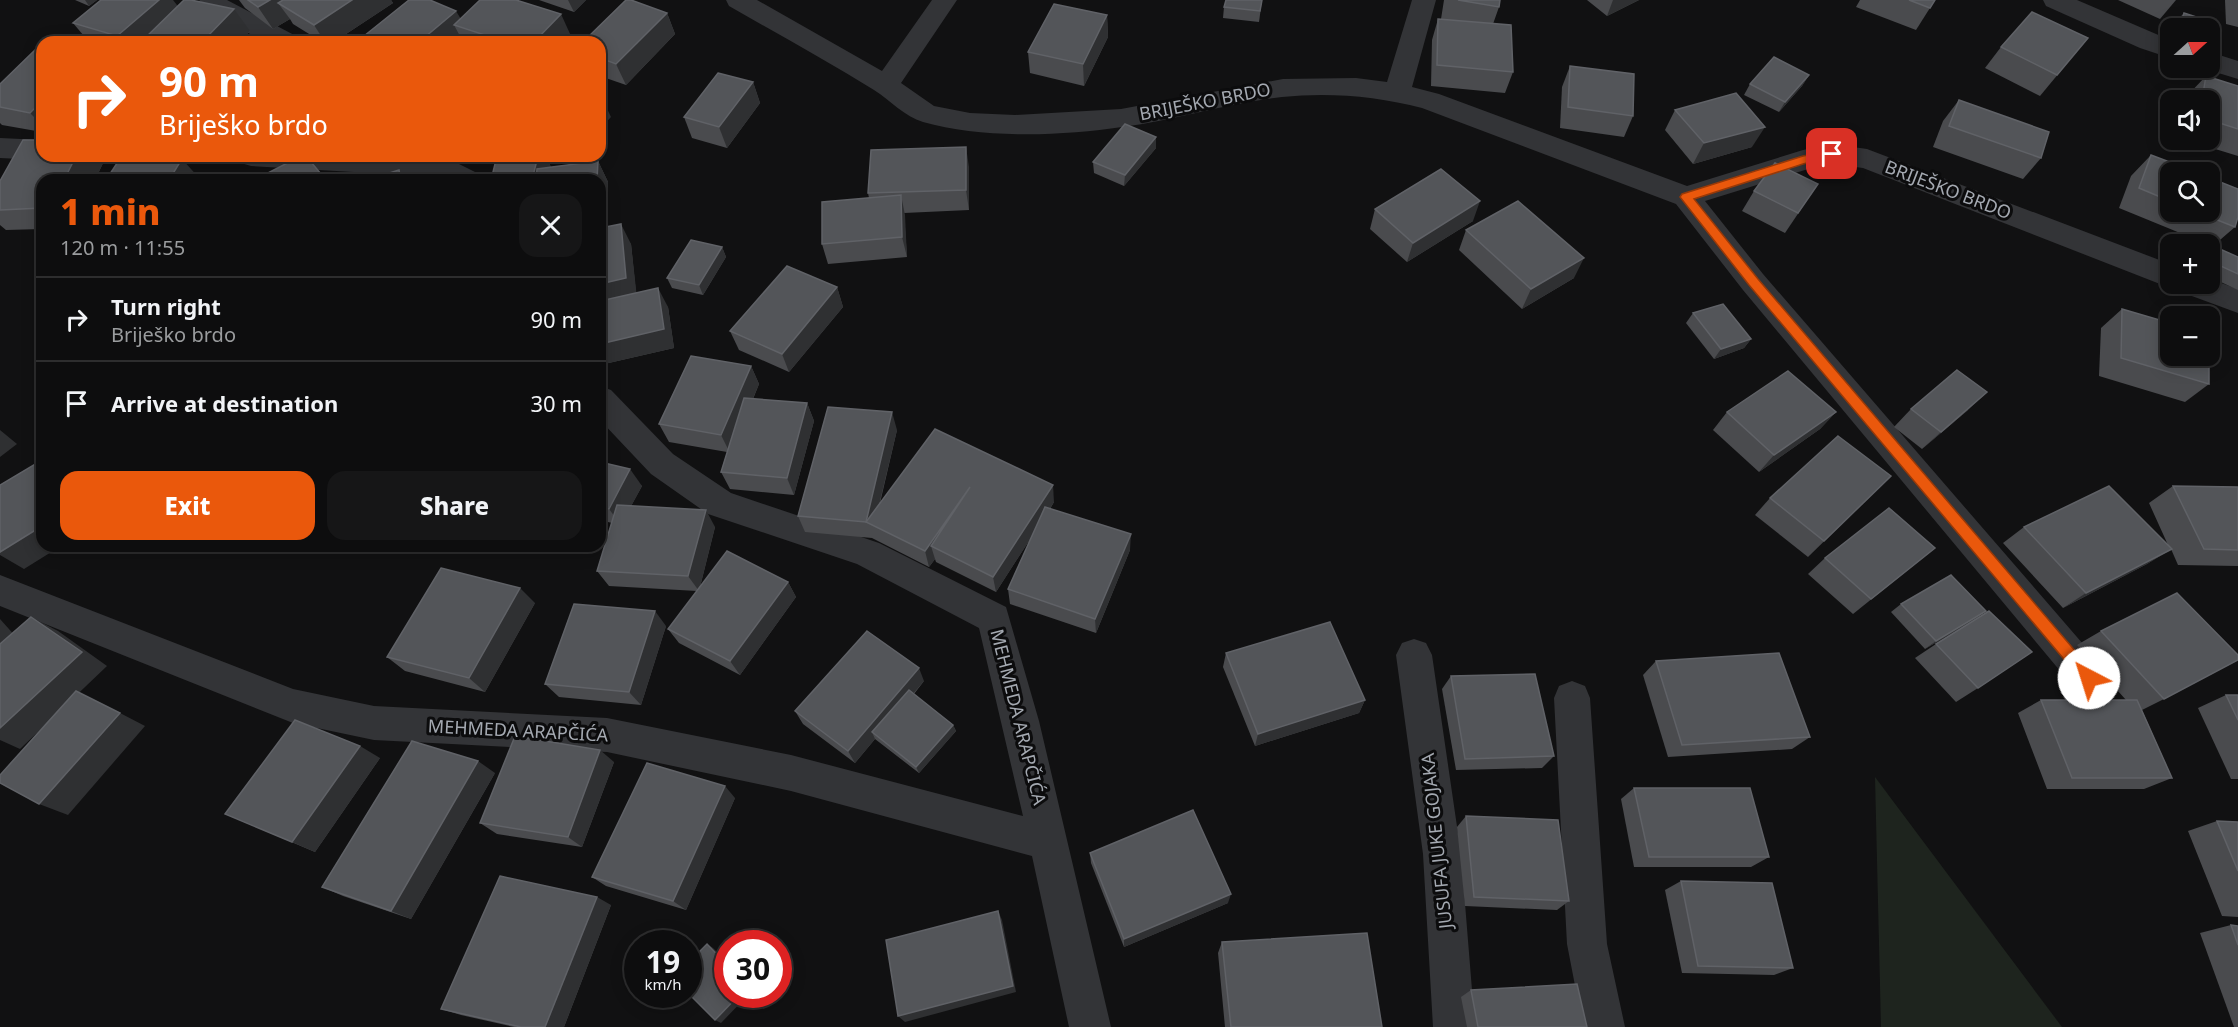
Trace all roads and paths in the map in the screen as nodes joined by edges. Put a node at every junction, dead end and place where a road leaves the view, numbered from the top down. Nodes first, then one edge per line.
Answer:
1 (211, 0) edge
2 (738, 0) edge
3 (945, 0) edge
4 (1424, 0) edge
5 (2055, 0) edge
6 (275, 36) edge
7 (2160, 46) edge
8 (2220, 64) edge
9 (2238, 70) edge
10 (886, 85) junction
11 (1397, 92) junction
12 (0, 148) edge
13 (36, 150) edge
14 (372, 162) edge
15 (457, 174) edge
16 (1686, 197) junction
17 (2160, 272) edge
18 (2219, 294) edge
19 (2238, 301) edge
20 (606, 405) edge
21 (0, 590) edge
22 (1414, 655) dead end
23 (2089, 678) dead end
24 (1572, 698) dead end
25 (1048, 841) junction
26 (1090, 1027) edge
27 (1454, 1027) edge
28 (1604, 1027) edge

1 - 6 street
2 - 10 street, BRIJEŠKO BRDO
3 - 10 street
4 - 11 street
5 - 7 street
8 - 9 street
10 - 11 street, BRIJEŠKO BRDO
11 - 16 street, BRIJEŠKO BRDO
12 - 13 street
14 - 15 street
16 - 17 street, BRIJEŠKO BRDO
16 - 23 street
18 - 19 street
20 - 25 street, MEHMEDA ARAPČIĆA
21 - 25 street, MEHMEDA ARAPČIĆA
22 - 27 street, JUSUFA JUKE GOJAKA
24 - 28 street
25 - 26 street, MEHMEDA ARAPČIĆA

